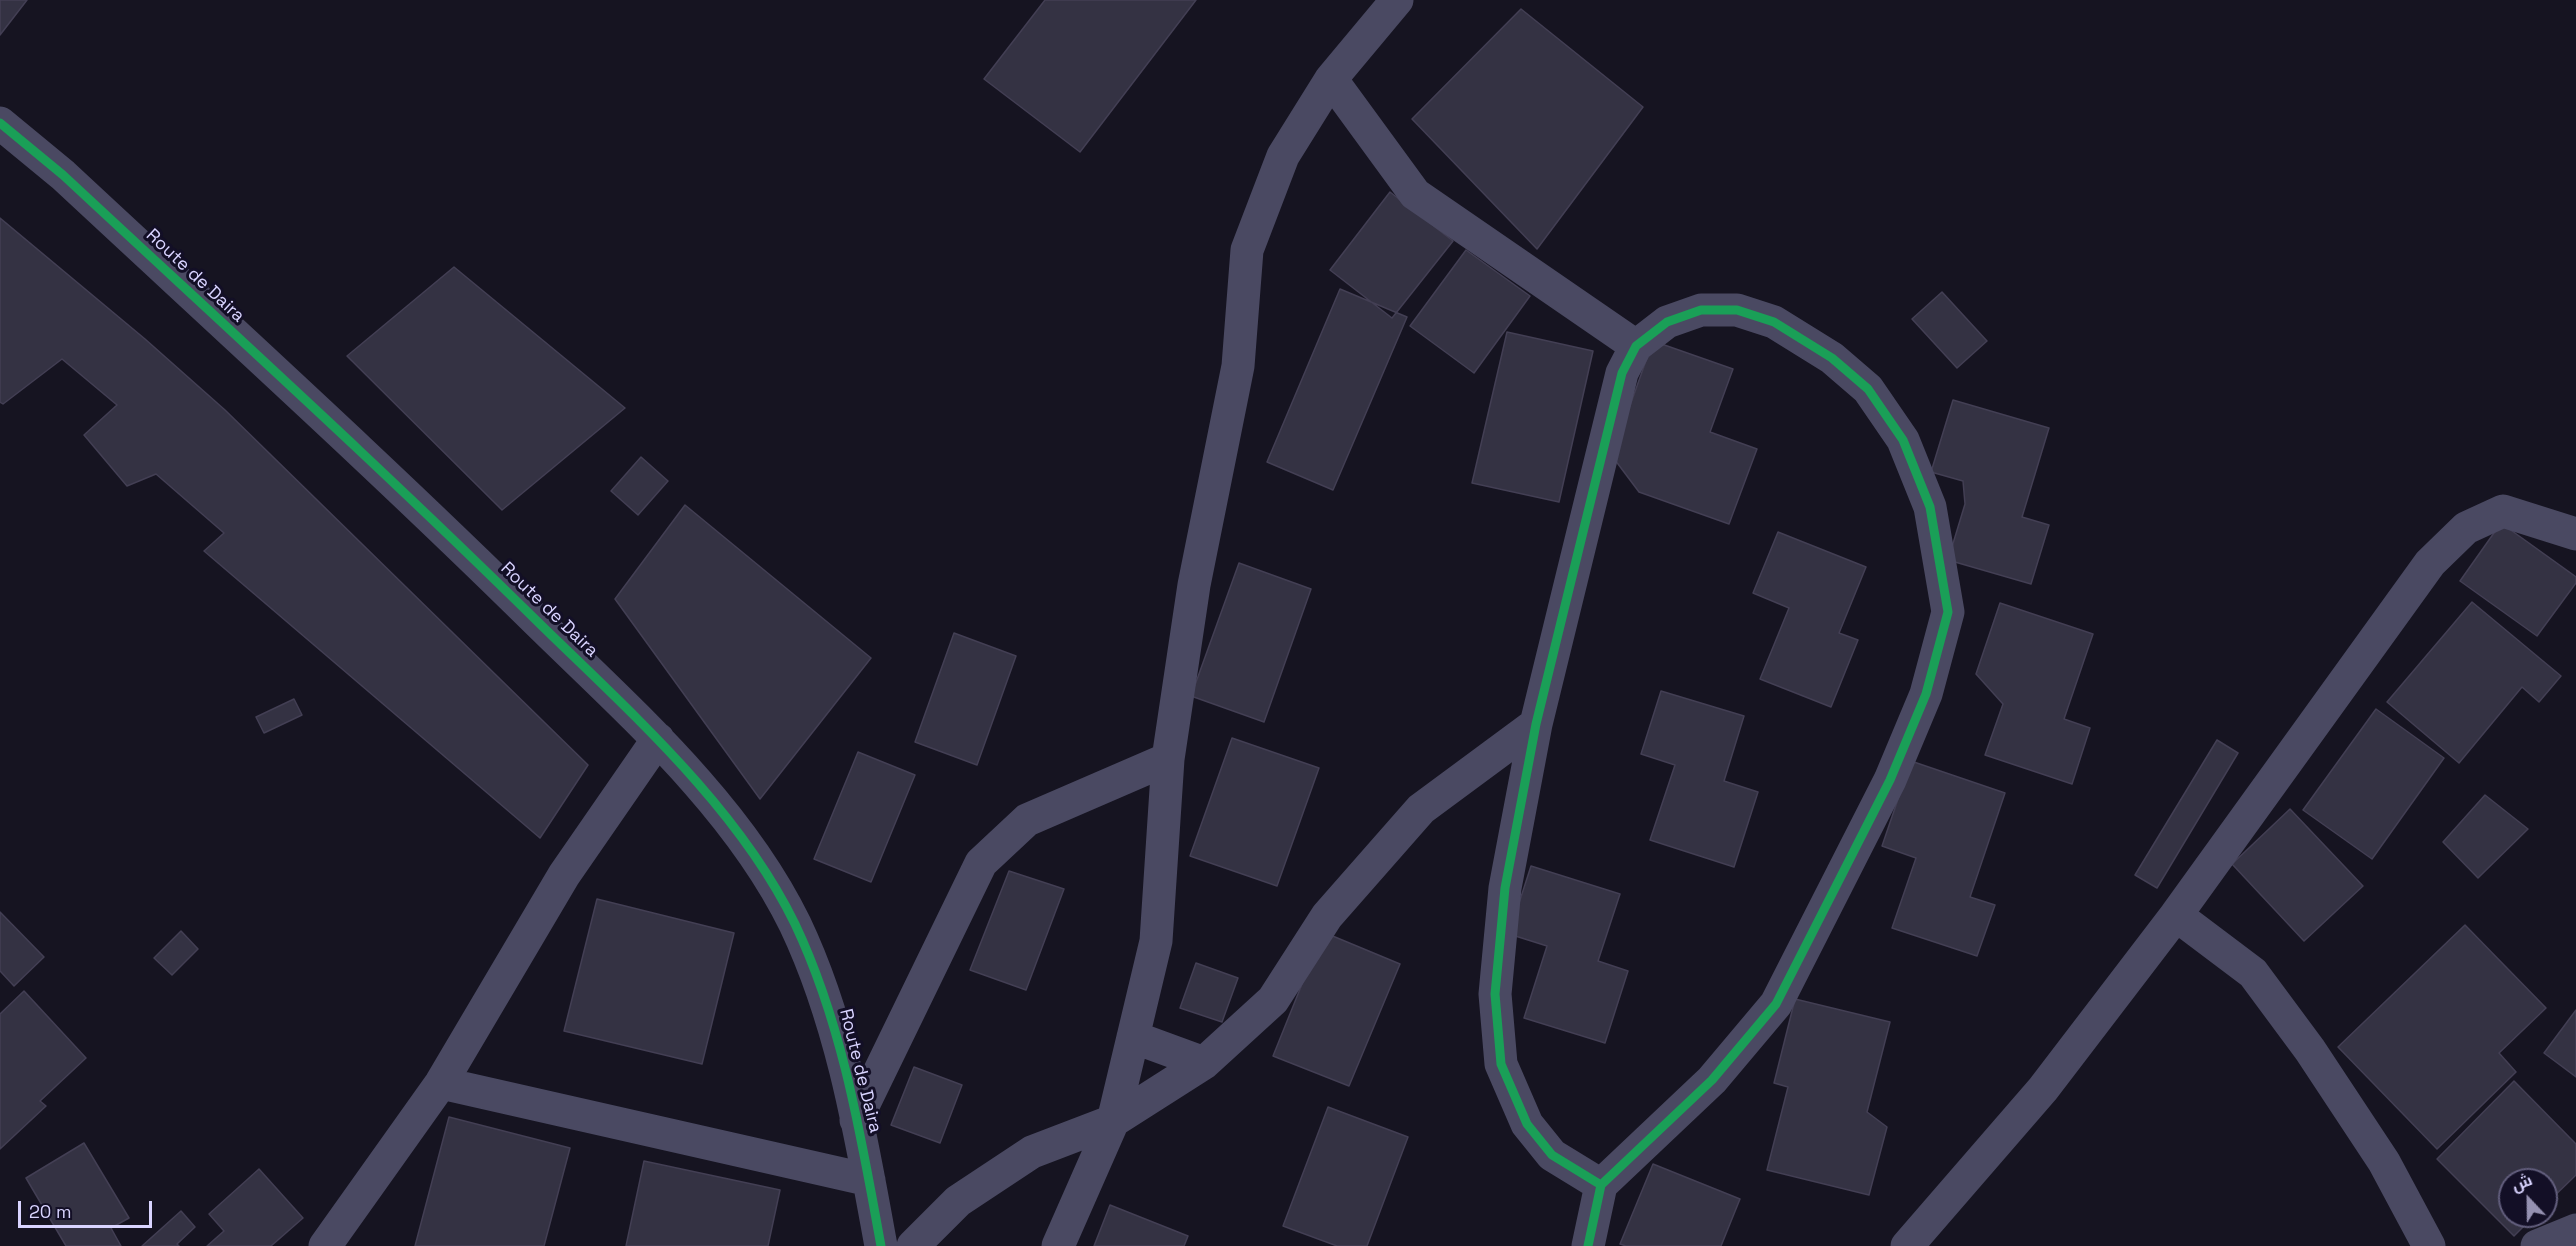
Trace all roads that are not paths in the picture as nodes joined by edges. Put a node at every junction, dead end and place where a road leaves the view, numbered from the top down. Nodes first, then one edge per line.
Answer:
1 (1397, 0) edge
2 (1331, 79) junction
3 (0, 123) edge
4 (1636, 346) junction
5 (2576, 534) edge
6 (1536, 724) junction
7 (658, 740) junction
8 (1168, 759) junction
9 (2176, 915) junction
10 (1133, 1036) junction
11 (1204, 1063) junction
12 (441, 1083) junction
13 (856, 1120) junction
14 (1113, 1121) junction
15 (869, 1180) junction
16 (1601, 1185) junction
17 (2576, 1230) edge
18 (325, 1246) edge
19 (881, 1246) edge
20 (913, 1246) edge
21 (1058, 1246) edge
22 (1588, 1246) edge
23 (1907, 1246) edge
24 (2429, 1246) edge
25 (2537, 1246) edge

1 - 2 street
2 - 4 street
2 - 8 street
3 - 7 street, Route de Daira
4 - 6 street
4 - 16 street
5 - 9 street
6 - 11 street
6 - 16 street
7 - 12 street
7 - 13 street, Route de Daira
8 - 10 street
8 - 13 street
9 - 23 street
9 - 24 street
10 - 11 street
10 - 14 street
11 - 14 street
12 - 15 street
12 - 18 street
13 - 15 street, Route de Daira
14 - 20 street
14 - 21 street
15 - 19 street, Route de Daira
16 - 22 street
17 - 25 street

